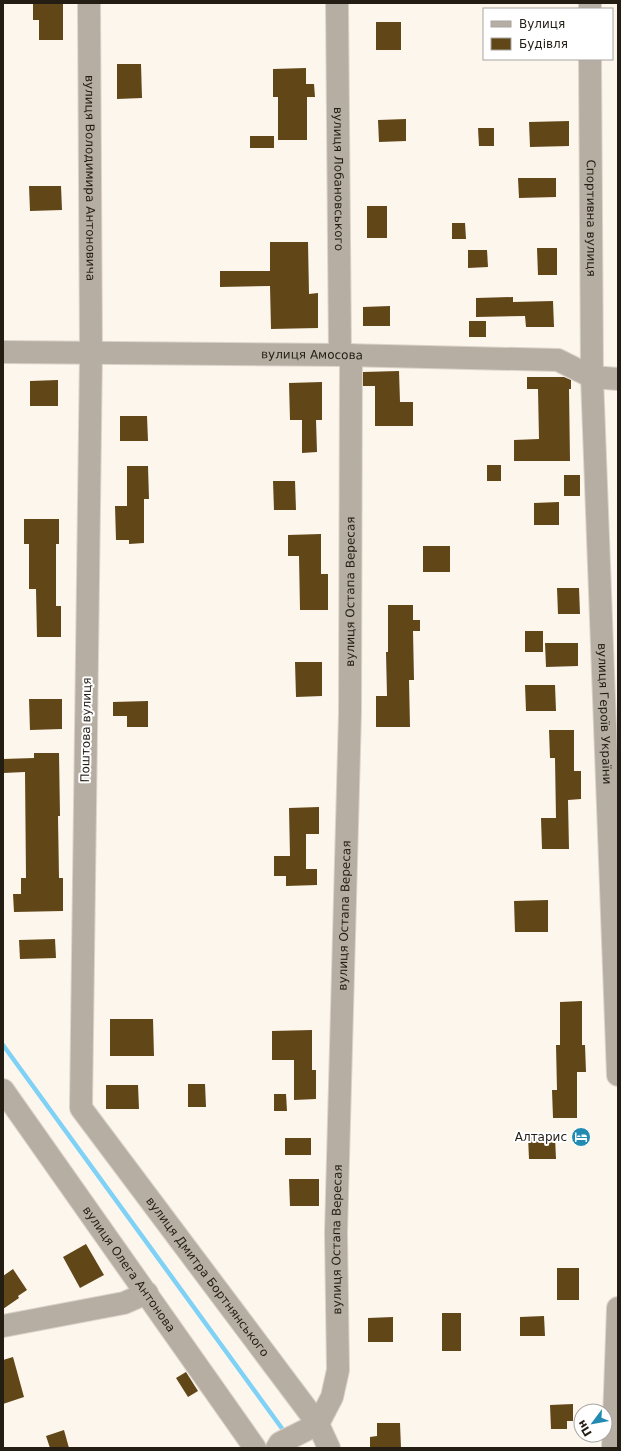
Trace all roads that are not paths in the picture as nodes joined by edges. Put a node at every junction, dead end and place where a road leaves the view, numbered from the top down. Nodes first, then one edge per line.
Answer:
1 (88, 3) edge
2 (337, 3) edge
3 (590, 60) edge
4 (3, 352) edge
5 (91, 353) junction
6 (345, 355) junction
7 (592, 377) junction
8 (618, 379) edge
9 (618, 1075) edge
10 (3, 1090) edge
11 (81, 1108) joint
12 (147, 1294) junction
13 (618, 1308) edge
14 (3, 1326) edge
15 (318, 1424) junction
16 (279, 1445) edge
17 (255, 1448) edge
18 (329, 1448) edge
19 (613, 1448) edge

1 - 5 street, вулиця Володимира Антоновича
2 - 6 street, вулиця Лобановського
3 - 7 street, Спортивна вулиця
4 - 5 street, вулиця Амосова
5 - 6 street, вулиця Амосова
5 - 11 street, Поштова вулиця
6 - 7 street, вулиця Амосова
6 - 15 street, вулиця Остапа Вересая
7 - 8 street, вулиця Амосова
7 - 9 street, вулиця Героїв України
10 - 12 street, вулиця Олега Антонова
11 - 15 street, вулиця Дмитра Бортнянського
12 - 14 street
12 - 17 street, вулиця Олега Антонова
13 - 19 street
15 - 16 street
15 - 18 street, вулиця Дмитра Бортнянського

